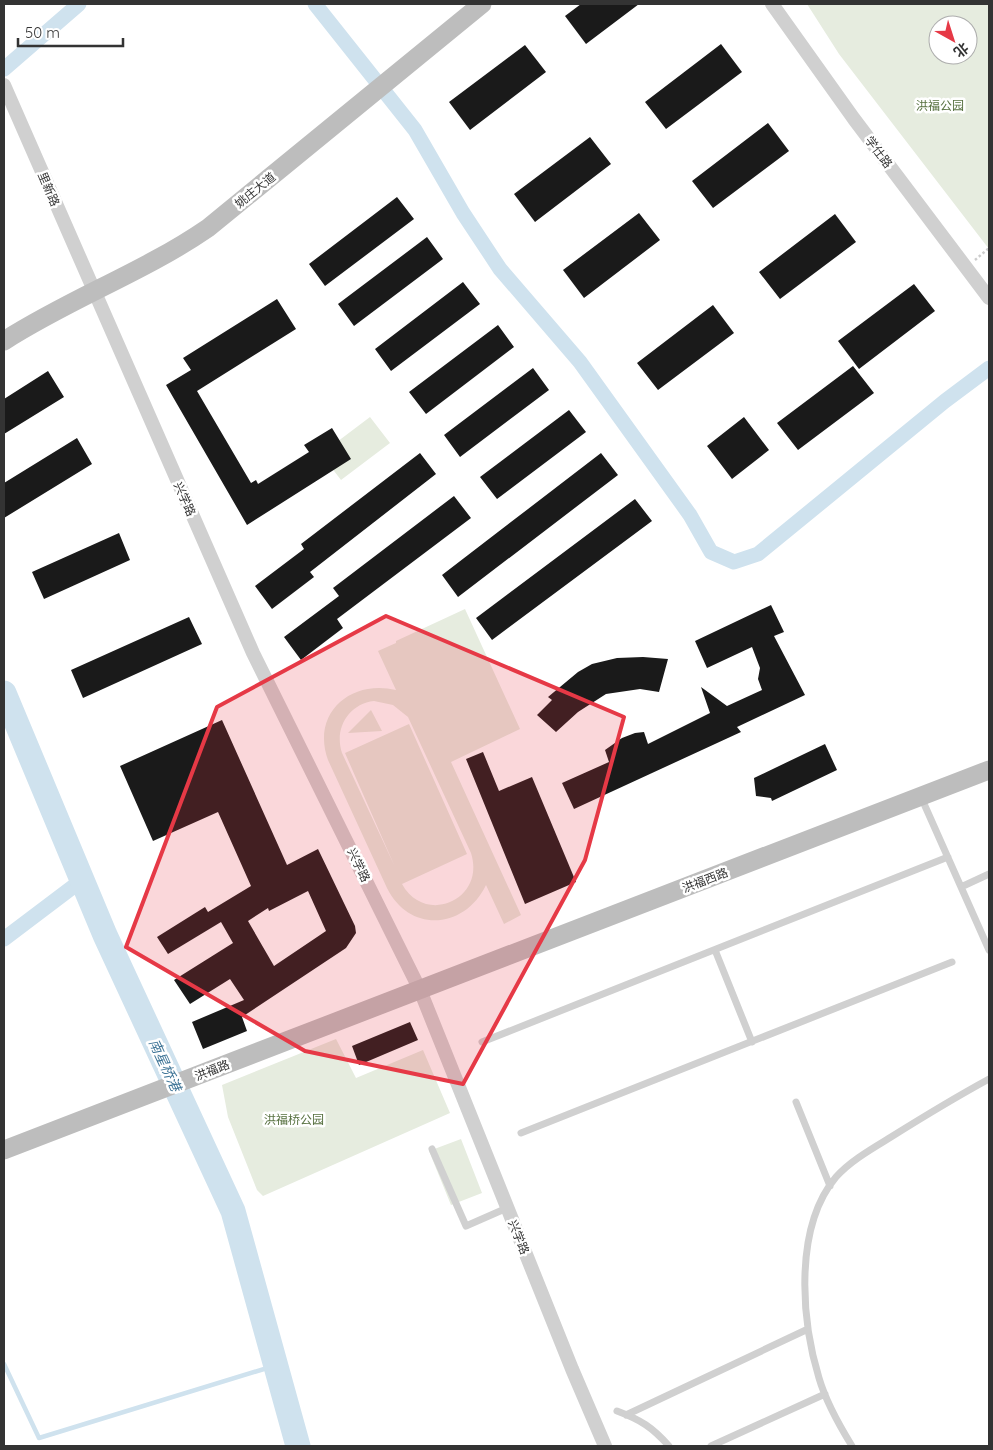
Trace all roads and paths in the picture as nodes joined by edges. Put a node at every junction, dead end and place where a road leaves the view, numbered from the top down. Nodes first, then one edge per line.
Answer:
1 (482, 4) edge
2 (772, 4) edge
3 (4, 85) edge
4 (93, 292) junction
5 (989, 298) edge
6 (4, 341) edge
7 (989, 770) edge
8 (921, 797) junction
9 (948, 858) junction
10 (989, 874) edge
11 (961, 887) junction
12 (715, 950) junction
13 (989, 950) edge
14 (952, 962) dead end
15 (420, 990) junction
16 (482, 1042) dead end
17 (752, 1042) junction
18 (989, 1079) edge
19 (796, 1102) dead end
20 (522, 1133) dead end
21 (432, 1149) dead end
22 (4, 1150) edge
23 (830, 1186) junction
24 (507, 1208) junction
25 (808, 1329) junction
26 (825, 1394) junction
27 (617, 1411) dead end
28 (626, 1414) junction
29 (605, 1446) edge
30 (669, 1446) edge
31 (711, 1446) edge
32 (852, 1446) edge

1 - 4 street, 姚庄大道
2 - 5 street, 学仕路
3 - 4 street, 里新路
4 - 6 street, 姚庄大道
4 - 15 street, 兴学路
7 - 8 street, 洪福西路
8 - 9 lane
8 - 15 street, 洪福西路
9 - 11 lane
9 - 12 lane
10 - 11 lane
11 - 13 lane
12 - 16 lane
12 - 17 lane
14 - 17 lane
15 - 22 street, 洪福路
15 - 24 street, 兴学路
17 - 20 lane
18 - 23 lane
19 - 23 lane
21 - 24 lane
23 - 25 lane
24 - 29 street, 兴学路
25 - 26 lane
25 - 28 lane
26 - 31 lane
26 - 32 lane
27 - 28 lane
28 - 30 lane

